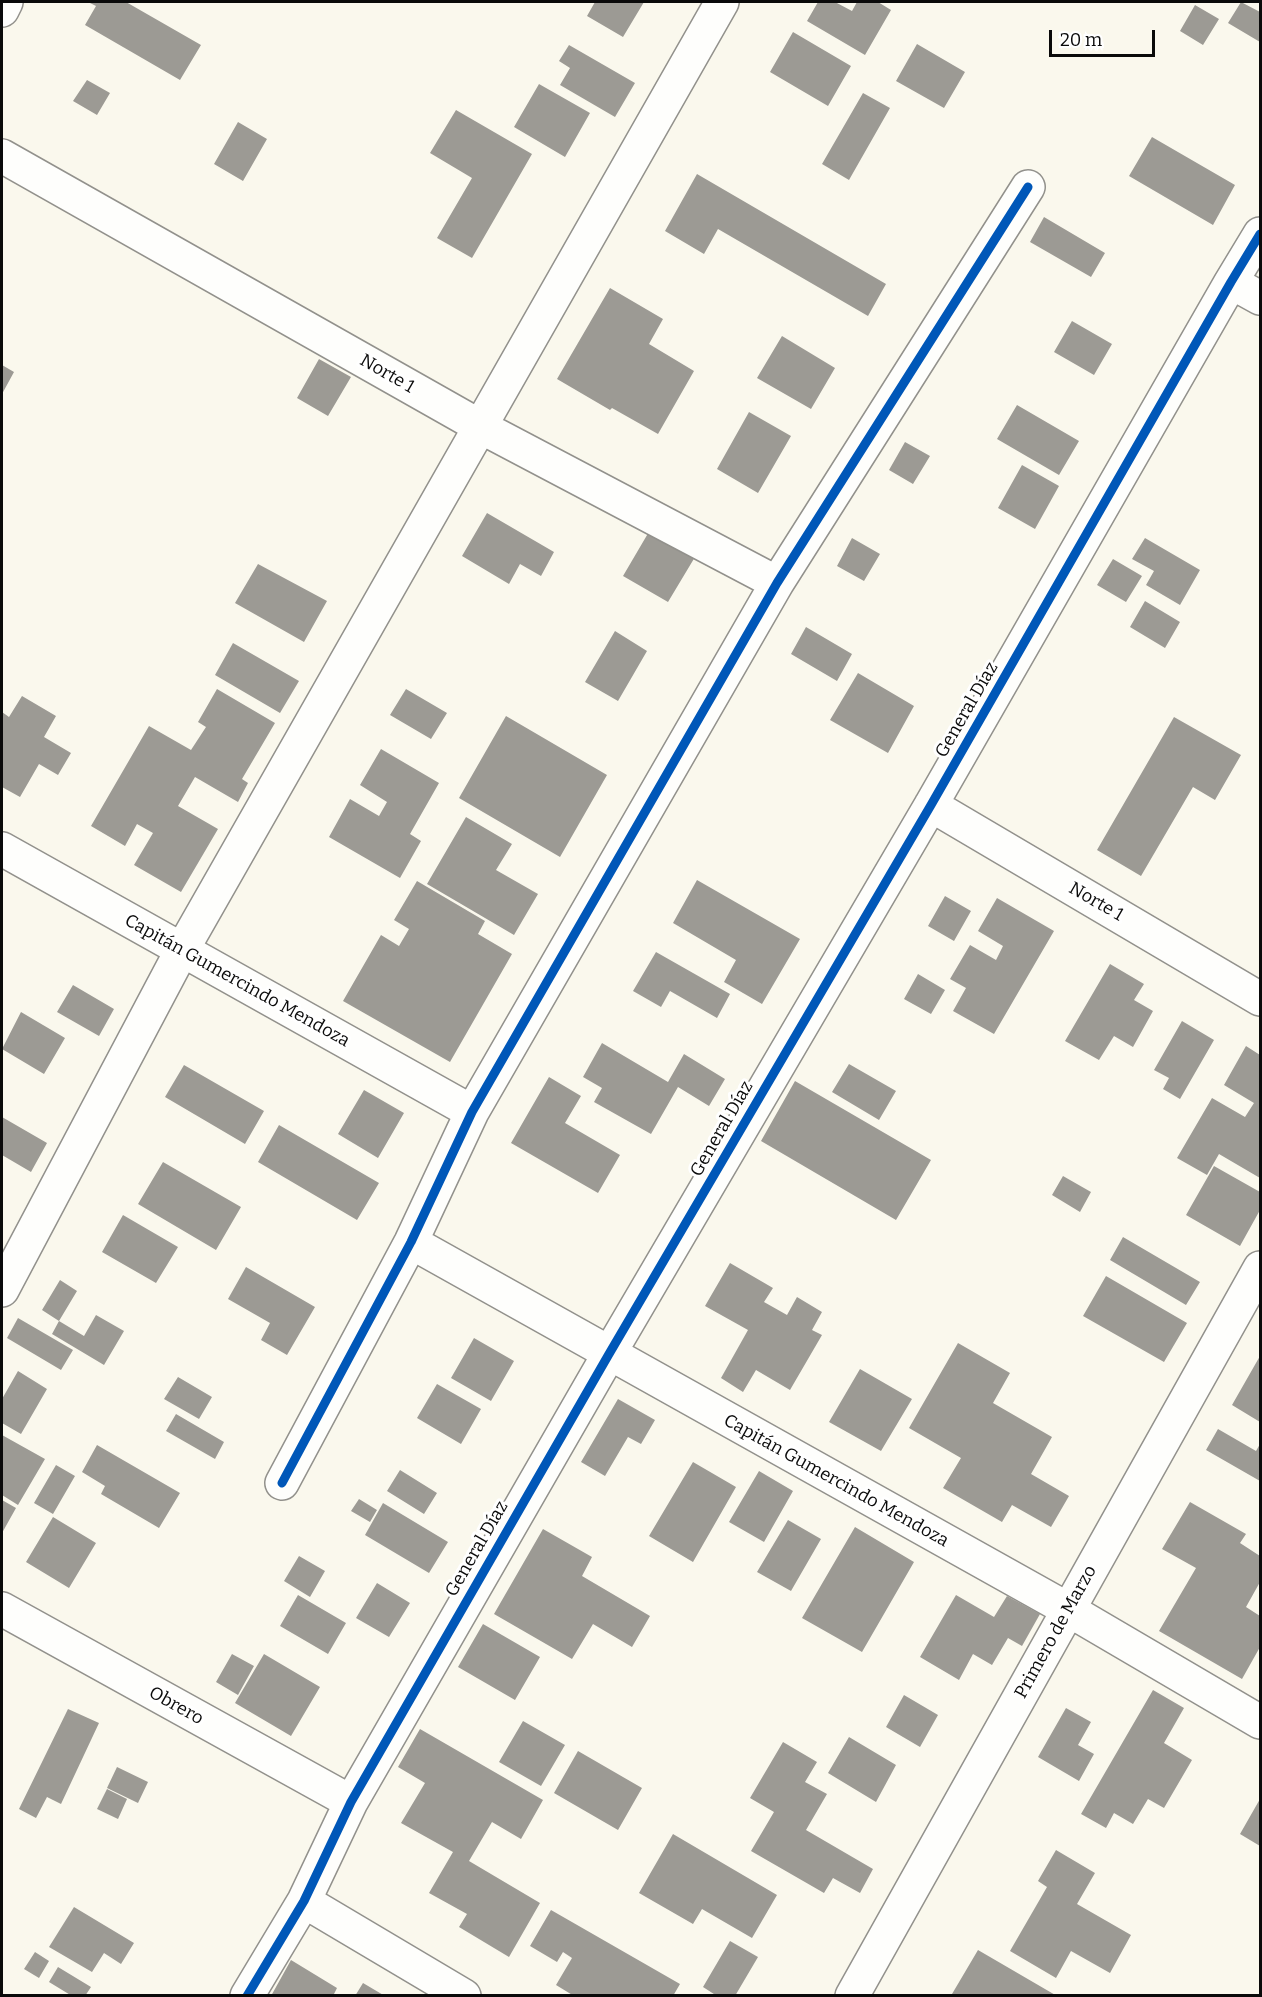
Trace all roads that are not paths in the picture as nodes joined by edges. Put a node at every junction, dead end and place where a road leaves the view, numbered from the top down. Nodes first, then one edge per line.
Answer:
1 (6, 2) edge
2 (722, 2) edge
3 (2, 10) edge
4 (2, 156) edge
5 (1028, 187) dead end
6 (1260, 234) edge
7 (1231, 282) junction
8 (1260, 298) edge
9 (481, 427) junction
10 (777, 584) junction
11 (932, 805) junction
12 (2, 849) edge
13 (182, 950) junction
14 (1260, 999) edge
15 (472, 1112) junction
16 (411, 1242) junction
17 (1260, 1268) edge
18 (2, 1290) edge
19 (609, 1354) junction
20 (282, 1483) dead end
21 (2, 1609) edge
22 (1069, 1610) junction
23 (1260, 1722) edge
24 (351, 1803) junction
25 (304, 1901) junction
26 (247, 1995) edge
27 (464, 1995) edge
28 (852, 1995) edge

1 - 3 street
2 - 9 street
4 - 9 street, Norte 1
5 - 10 street
6 - 7 street, General Díaz
7 - 8 street
7 - 11 street, General Díaz
9 - 10 street, Norte 1
9 - 13 street
10 - 15 street
11 - 14 street, Norte 1
11 - 19 street, General Díaz
12 - 13 street, Capitán Gumercindo Mendoza
13 - 15 street, Capitán Gumercindo Mendoza
13 - 18 street
15 - 16 street
16 - 19 street, Capitán Gumercindo Mendoza
16 - 20 street
17 - 22 street, Primero de Marzo
19 - 22 street, Capitán Gumercindo Mendoza
19 - 24 street, General Díaz
21 - 24 street, Obrero
22 - 23 street, Capitán Gumercindo Mendoza
22 - 28 street, Primero de Marzo
24 - 25 street, General Díaz
25 - 26 street, General Díaz
25 - 27 street

